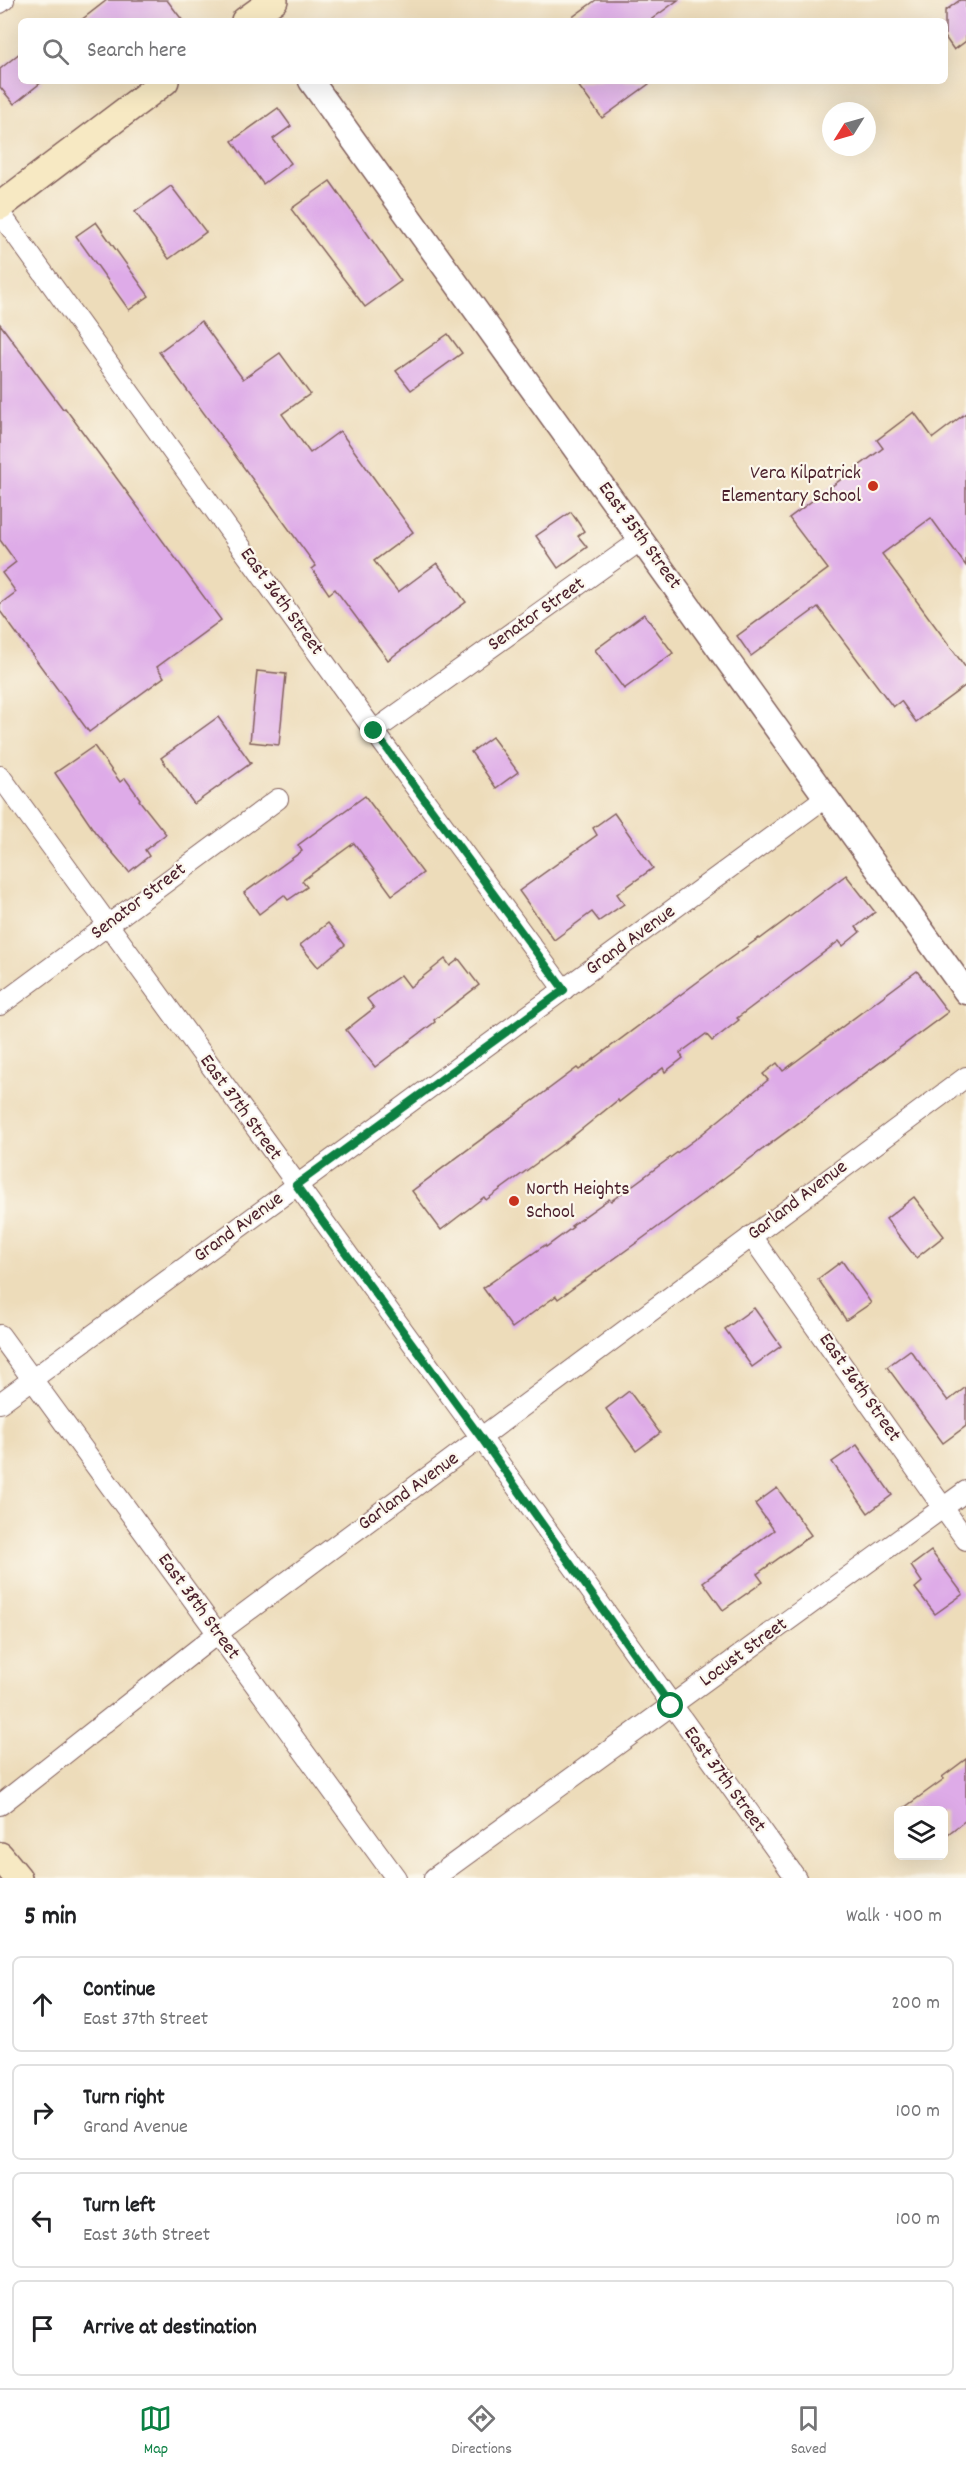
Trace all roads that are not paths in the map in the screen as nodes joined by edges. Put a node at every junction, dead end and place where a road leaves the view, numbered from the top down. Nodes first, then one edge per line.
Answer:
1 (4, 0) edge
2 (0, 3) edge
3 (161, 84) edge
4 (313, 84) edge
5 (0, 206) edge
6 (0, 213) edge
7 (641, 540) junction
8 (374, 731) junction
9 (0, 776) edge
10 (826, 797) junction
11 (278, 799) dead end
12 (108, 925) junction
13 (564, 990) junction
14 (966, 992) edge
15 (0, 1005) edge
16 (966, 1077) edge
17 (296, 1185) junction
18 (751, 1236) junction
19 (0, 1335) edge
20 (32, 1380) junction
21 (0, 1403) edge
22 (482, 1439) junction
23 (966, 1491) edge
24 (943, 1507) junction
25 (966, 1540) edge
26 (218, 1633) junction
27 (671, 1706) junction
28 (0, 1805) edge
29 (0, 1856) edge
30 (18, 1878) edge
31 (396, 1878) edge
32 (434, 1878) edge
33 (795, 1878) edge

1 - 2 street
3 - 5 main road
4 - 7 street, East 35th Street
6 - 8 street, East 36th Street
7 - 8 street, Senator Street
7 - 10 street, East 35th Street
8 - 13 street, East 36th Street
9 - 12 street, East 37th Street
10 - 13 street, Grand Avenue
10 - 14 street, East 35th Street
11 - 12 street, Senator Street
12 - 15 street, Senator Street
12 - 17 street, East 37th Street
13 - 17 street, Grand Avenue
16 - 18 street, Garland Avenue
17 - 20 street, Grand Avenue
17 - 22 street, East 37th Street
18 - 22 street, Garland Avenue
18 - 24 street, East 36th Street
19 - 20 street, East 38th Street
20 - 21 street, Grand Avenue
20 - 26 street, East 38th Street
22 - 26 street, Garland Avenue
22 - 27 street, East 37th Street
23 - 24 street, Locust Street
24 - 25 street, East 36th Street
24 - 27 street, Locust Street
26 - 28 street, Garland Avenue
26 - 31 street, East 38th Street
27 - 32 street, Locust Street
27 - 33 street, East 37th Street
29 - 30 main road

